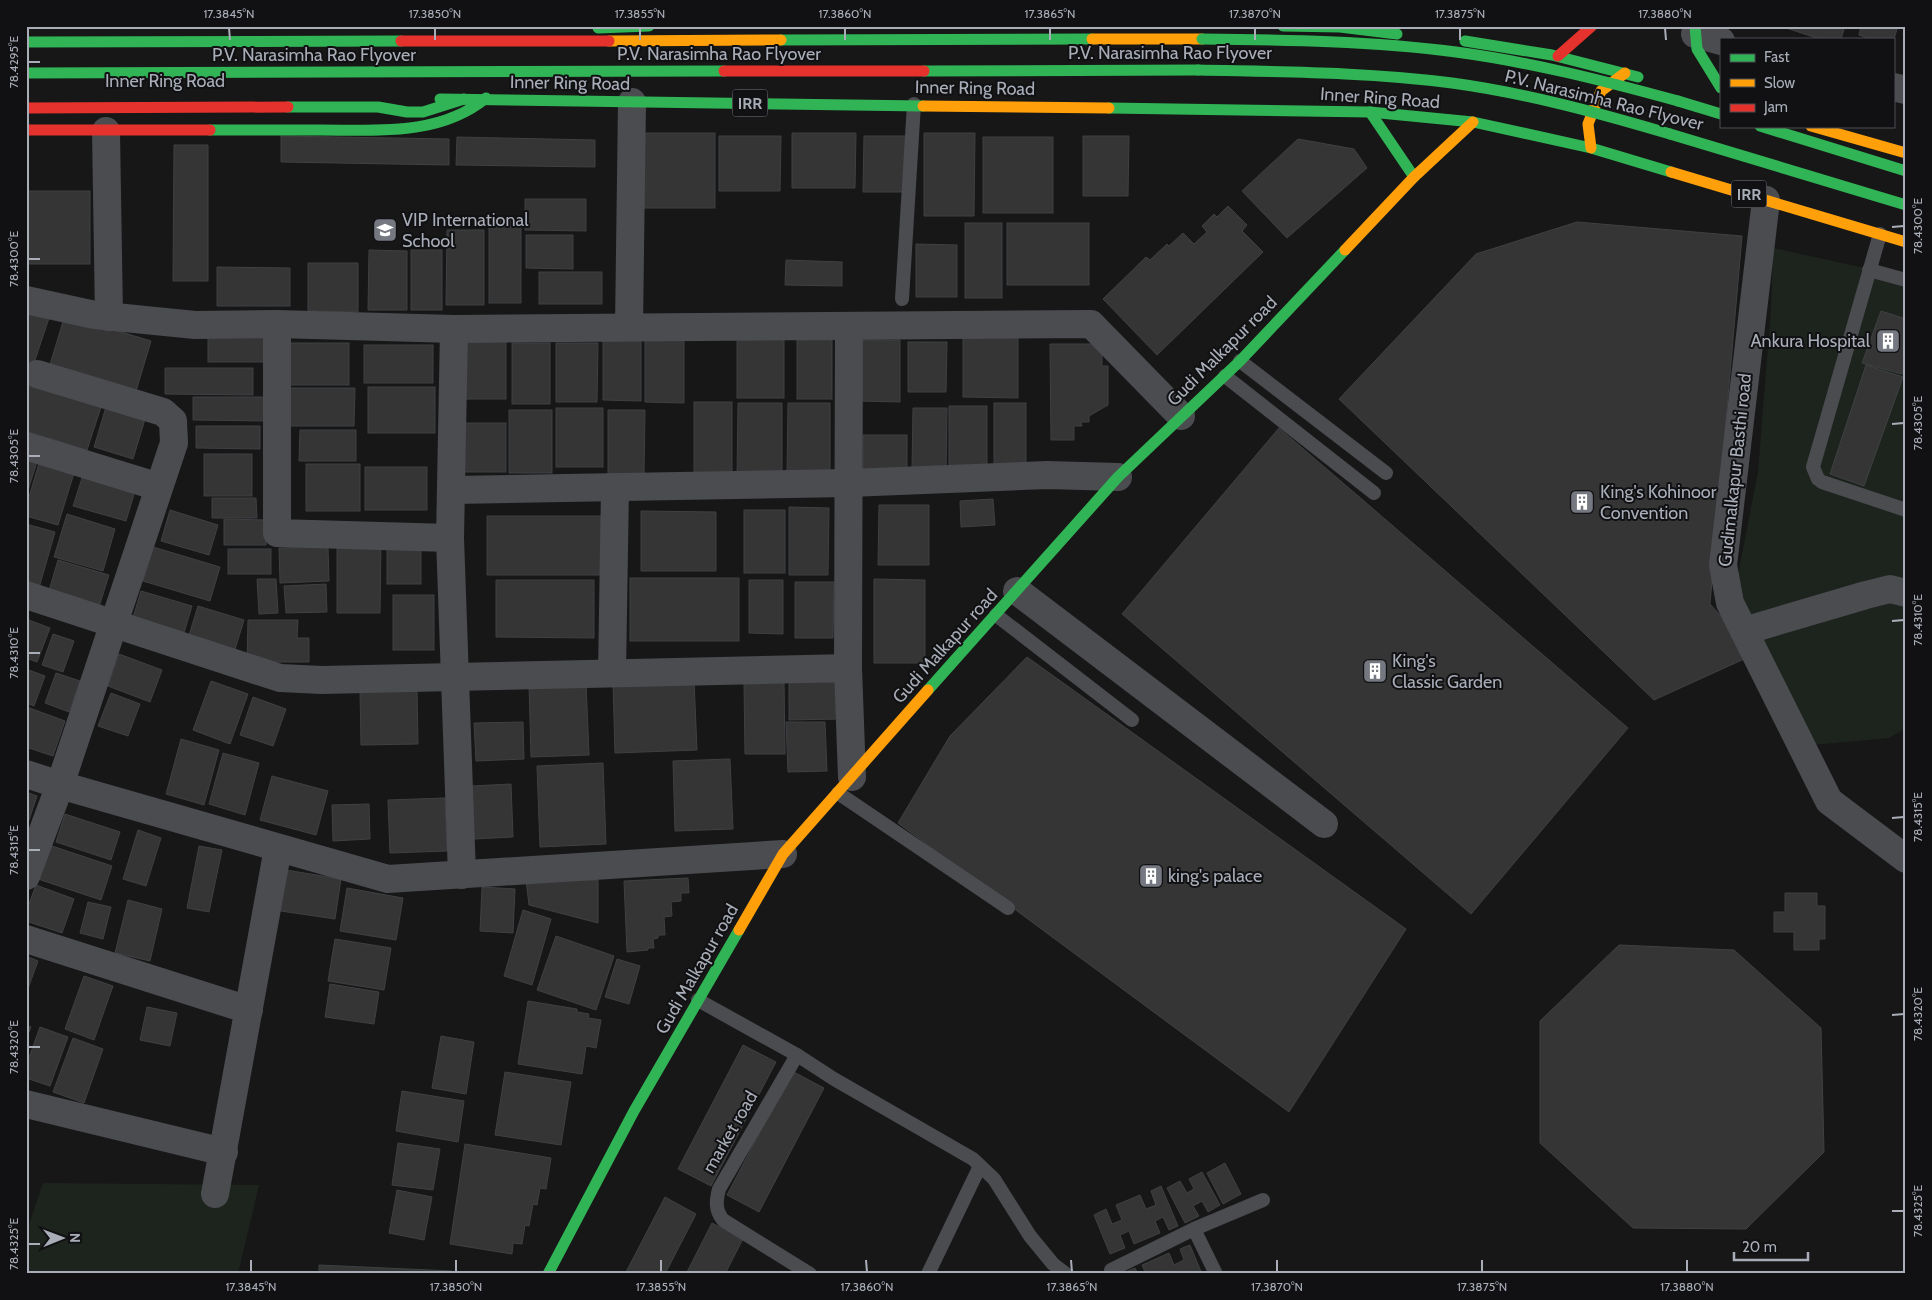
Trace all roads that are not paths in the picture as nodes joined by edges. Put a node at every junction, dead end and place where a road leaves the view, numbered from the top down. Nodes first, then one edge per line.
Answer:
1 (649, 26) edge
2 (1283, 26) edge
3 (1592, 26) edge
4 (589, 28) dead end
5 (320, 29) dead end
6 (114, 30) dead end
7 (431, 30) edge
8 (550, 30) dead end
9 (349, 34) junction
10 (1704, 34) edge
11 (26, 42) edge
12 (1558, 56) junction
13 (26, 73) edge
14 (1625, 73) junction
15 (1654, 82) dead end
16 (1720, 86) edge
17 (26, 98) edge
18 (396, 98) dead end
19 (486, 98) junction
20 (425, 99) dead end
21 (464, 99) junction
22 (632, 102) junction
23 (914, 104) junction
24 (32, 108) edge
25 (1370, 112) junction
26 (1720, 114) edge
27 (1472, 122) junction
28 (1766, 128) edge
29 (1818, 128) edge
30 (26, 130) edge
31 (106, 131) junction
32 (1591, 148) junction
33 (1906, 153) edge
34 (1906, 171) edge
35 (1414, 177) junction
36 (1766, 200) junction
37 (1906, 204) edge
38 (1880, 234) junction
39 (1906, 242) edge
40 (1869, 270) junction
41 (1906, 280) edge
42 (902, 299) dead end
43 (26, 300) edge
44 (109, 317) junction
45 (277, 324) junction
46 (849, 326) junction
47 (629, 328) junction
48 (454, 329) junction
49 (1240, 361) junction
50 (37, 374) dead end
51 (1225, 376) junction
52 (1182, 416) junction
53 (26, 446) edge
54 (1386, 473) dead end
55 (1118, 476) junction
56 (849, 483) junction
57 (160, 487) junction
58 (615, 488) junction
59 (452, 490) junction
60 (1374, 493) dead end
61 (1906, 510) edge
62 (450, 538) junction
63 (1017, 591) junction
64 (1906, 593) edge
65 (26, 595) edge
66 (996, 614) junction
67 (113, 624) junction
68 (1744, 631) junction
69 (848, 668) junction
70 (612, 673) junction
71 (456, 676) junction
72 (1132, 720) dead end
73 (26, 774) edge
74 (60, 785) junction
75 (845, 785) junction
76 (1324, 824) dead end
77 (278, 848) junction
78 (783, 854) junction
79 (1906, 860) edge
80 (462, 875) junction
81 (26, 876) edge
82 (1008, 908) dead end
83 (26, 939) edge
84 (698, 1000) junction
85 (249, 1010) junction
86 (797, 1055) junction
87 (26, 1104) edge
88 (224, 1152) junction
89 (980, 1166) junction
90 (215, 1194) dead end
91 (1263, 1200) dead end
92 (1194, 1229) junction
93 (1111, 1270) dead end
94 (548, 1274) edge
95 (810, 1274) edge
96 (928, 1274) edge
97 (1066, 1274) edge
98 (1216, 1274) edge

1 - 4 main road
2 - 12 main road
3 - 12 main road
5 - 9 main road
6 - 9 main road
7 - 8 main road
7 - 9 main road
10 - 16 main road
11 - 26 main road, P.V. Narasimha Rao Flyover, bridge
12 - 14 main road
13 - 37 main road, P.V. Narasimha Rao Flyover, bridge
14 - 15 main road
14 - 32 main road
17 - 18 main road, Inner Ring Road
19 - 21 main road, Inner Ring Road / IRR
19 - 22 main road, Inner Ring Road / IRR
19 - 31 main road
20 - 21 main road, Inner Ring Road / IRR
21 - 24 main road
22 - 23 main road, Inner Ring Road / IRR
22 - 47 street
23 - 25 main road, Inner Ring Road / IRR
23 - 42 lane
25 - 27 main road, Inner Ring Road / IRR
25 - 35 main road
27 - 32 main road, Inner Ring Road / IRR
27 - 35 main road, Gudi Malkapur road
28 - 34 main road
29 - 33 main road
30 - 31 main road
31 - 44 street
32 - 36 main road, Inner Ring Road / IRR
35 - 49 main road, Gudi Malkapur road
36 - 38 main road, Inner Ring Road / IRR
36 - 68 street, Gudimalkapur Basthi road
38 - 39 main road, Inner Ring Road / IRR
38 - 40 lane
40 - 41 lane
40 - 61 lane
43 - 44 street
44 - 45 street
45 - 48 street
45 - 62 street
46 - 47 street
46 - 52 street
46 - 56 street
47 - 48 street
48 - 59 street
49 - 51 main road, Gudi Malkapur road
49 - 54 lane
50 - 57 street
51 - 52 main road, Gudi Malkapur road
51 - 60 lane
52 - 55 main road, Gudi Malkapur road
53 - 57 street
55 - 56 street
55 - 63 main road, Gudi Malkapur road
56 - 58 street
56 - 69 street
57 - 67 street
58 - 59 street
58 - 70 street
59 - 62 street
62 - 71 street
63 - 66 main road, Gudi Malkapur road
63 - 76 street
64 - 68 street
65 - 67 street
66 - 72 lane
66 - 75 main road, Gudi Malkapur road
67 - 71 street
67 - 74 street
68 - 79 street, Gudimalkapur Basthi road
69 - 70 street
69 - 75 street
70 - 71 street
71 - 80 street
73 - 74 street
74 - 77 street
74 - 81 street
75 - 78 main road, Gudi Malkapur road
75 - 82 lane
77 - 80 street
77 - 85 street
78 - 80 street
78 - 84 main road, Gudi Malkapur road
83 - 85 street
84 - 86 lane
84 - 94 main road, Gudi Malkapur road
85 - 88 street
86 - 89 lane
86 - 95 lane, market road
87 - 88 street
88 - 90 street
89 - 96 lane
89 - 97 lane
91 - 92 lane
92 - 93 lane
92 - 98 lane

